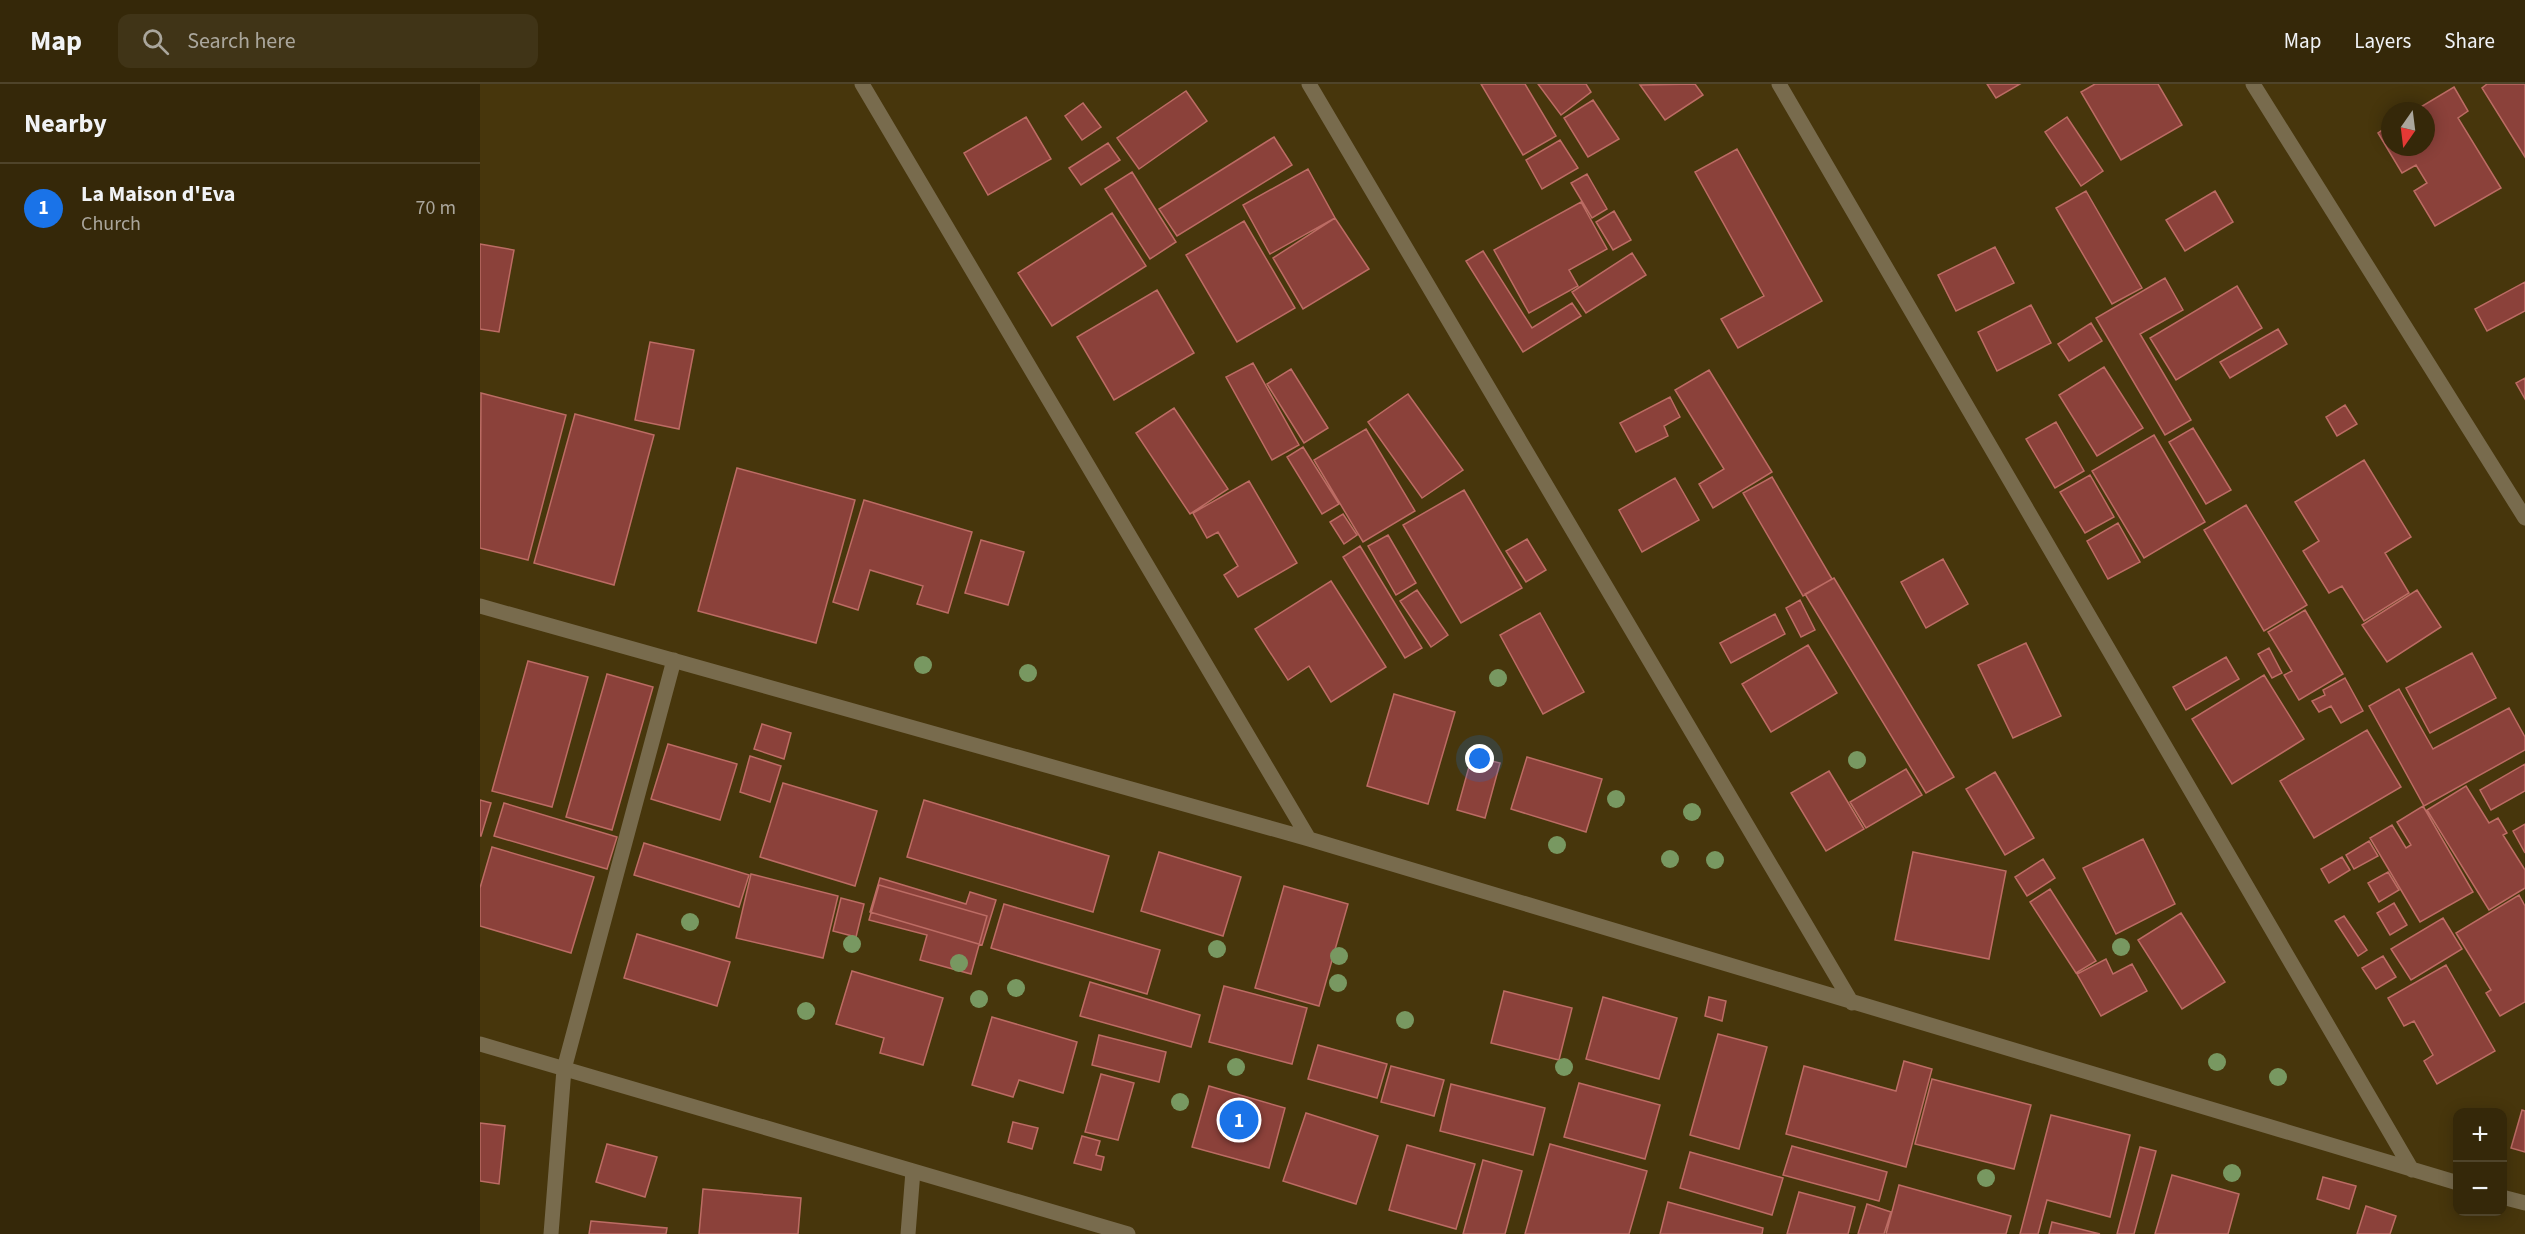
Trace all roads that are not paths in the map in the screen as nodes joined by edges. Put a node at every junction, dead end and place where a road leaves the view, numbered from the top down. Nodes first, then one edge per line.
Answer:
1 (862, 84) edge
2 (1309, 84) edge
3 (1779, 84) edge
4 (2253, 84) edge
5 (2525, 518) edge
6 (480, 606) edge
7 (674, 660) junction
8 (1309, 839) junction
9 (1852, 1003) junction
10 (480, 1044) edge
11 (564, 1069) junction
12 (2412, 1170) junction
13 (913, 1171) junction
14 (2453, 1182) edge
15 (2507, 1198) edge
16 (2525, 1203) edge
17 (551, 1234) edge
18 (908, 1234) edge
19 (1128, 1234) edge

1 - 8 street
2 - 9 street
3 - 12 street
4 - 5 street
6 - 7 street
7 - 8 street
7 - 11 street
8 - 9 street
9 - 12 street
10 - 11 street
11 - 13 street
11 - 17 street
12 - 14 street
13 - 18 street
13 - 19 street
15 - 16 street

